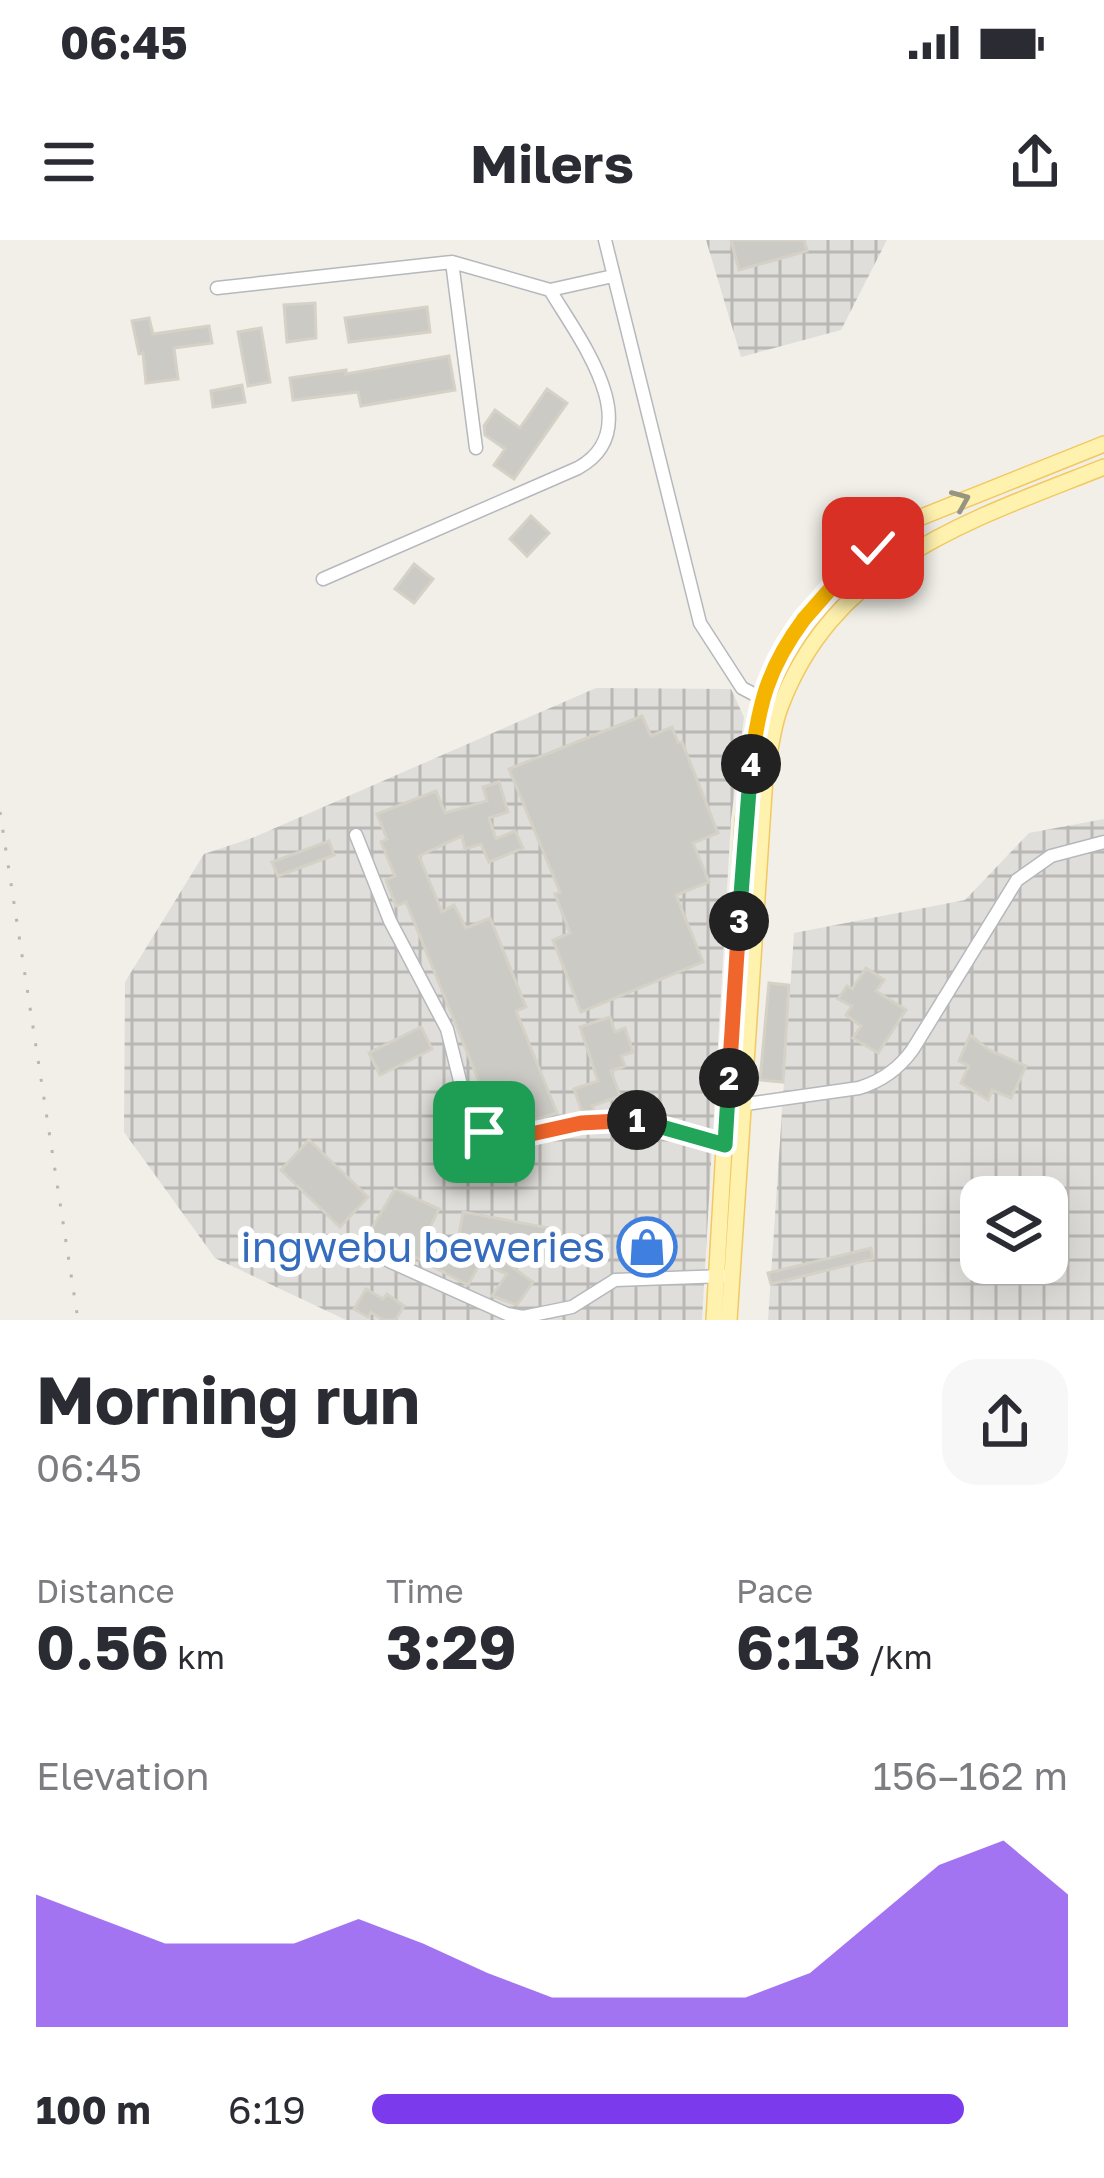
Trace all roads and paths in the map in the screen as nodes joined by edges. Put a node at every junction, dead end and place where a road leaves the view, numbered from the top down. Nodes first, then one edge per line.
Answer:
1 (605, 240) edge
2 (452, 262) junction
3 (614, 276) junction
4 (217, 288) dead end
5 (550, 290) junction
6 (1104, 444) edge
7 (476, 448) dead end
8 (1104, 466) edge
9 (323, 579) dead end
10 (760, 698) junction
11 (780, 708) junction
12 (356, 835) dead end
13 (1104, 842) edge
14 (735, 1106) junction
15 (732, 1146) junction
16 (388, 1261) dead end
17 (724, 1276) junction
18 (714, 1320) edge
19 (729, 1320) edge

1 - 3 street
2 - 4 street
2 - 5 street
2 - 7 street
3 - 5 street
3 - 10 street
5 - 9 street
10 -> 6 main road
8 - 11 main road
10 - 11 street
10 - 14 main road
11 - 14 main road
12 - 15 street
13 - 14 street
14 - 15 main road
15 - 17 main road
16 - 17 street
17 - 18 main road
17 - 19 main road

